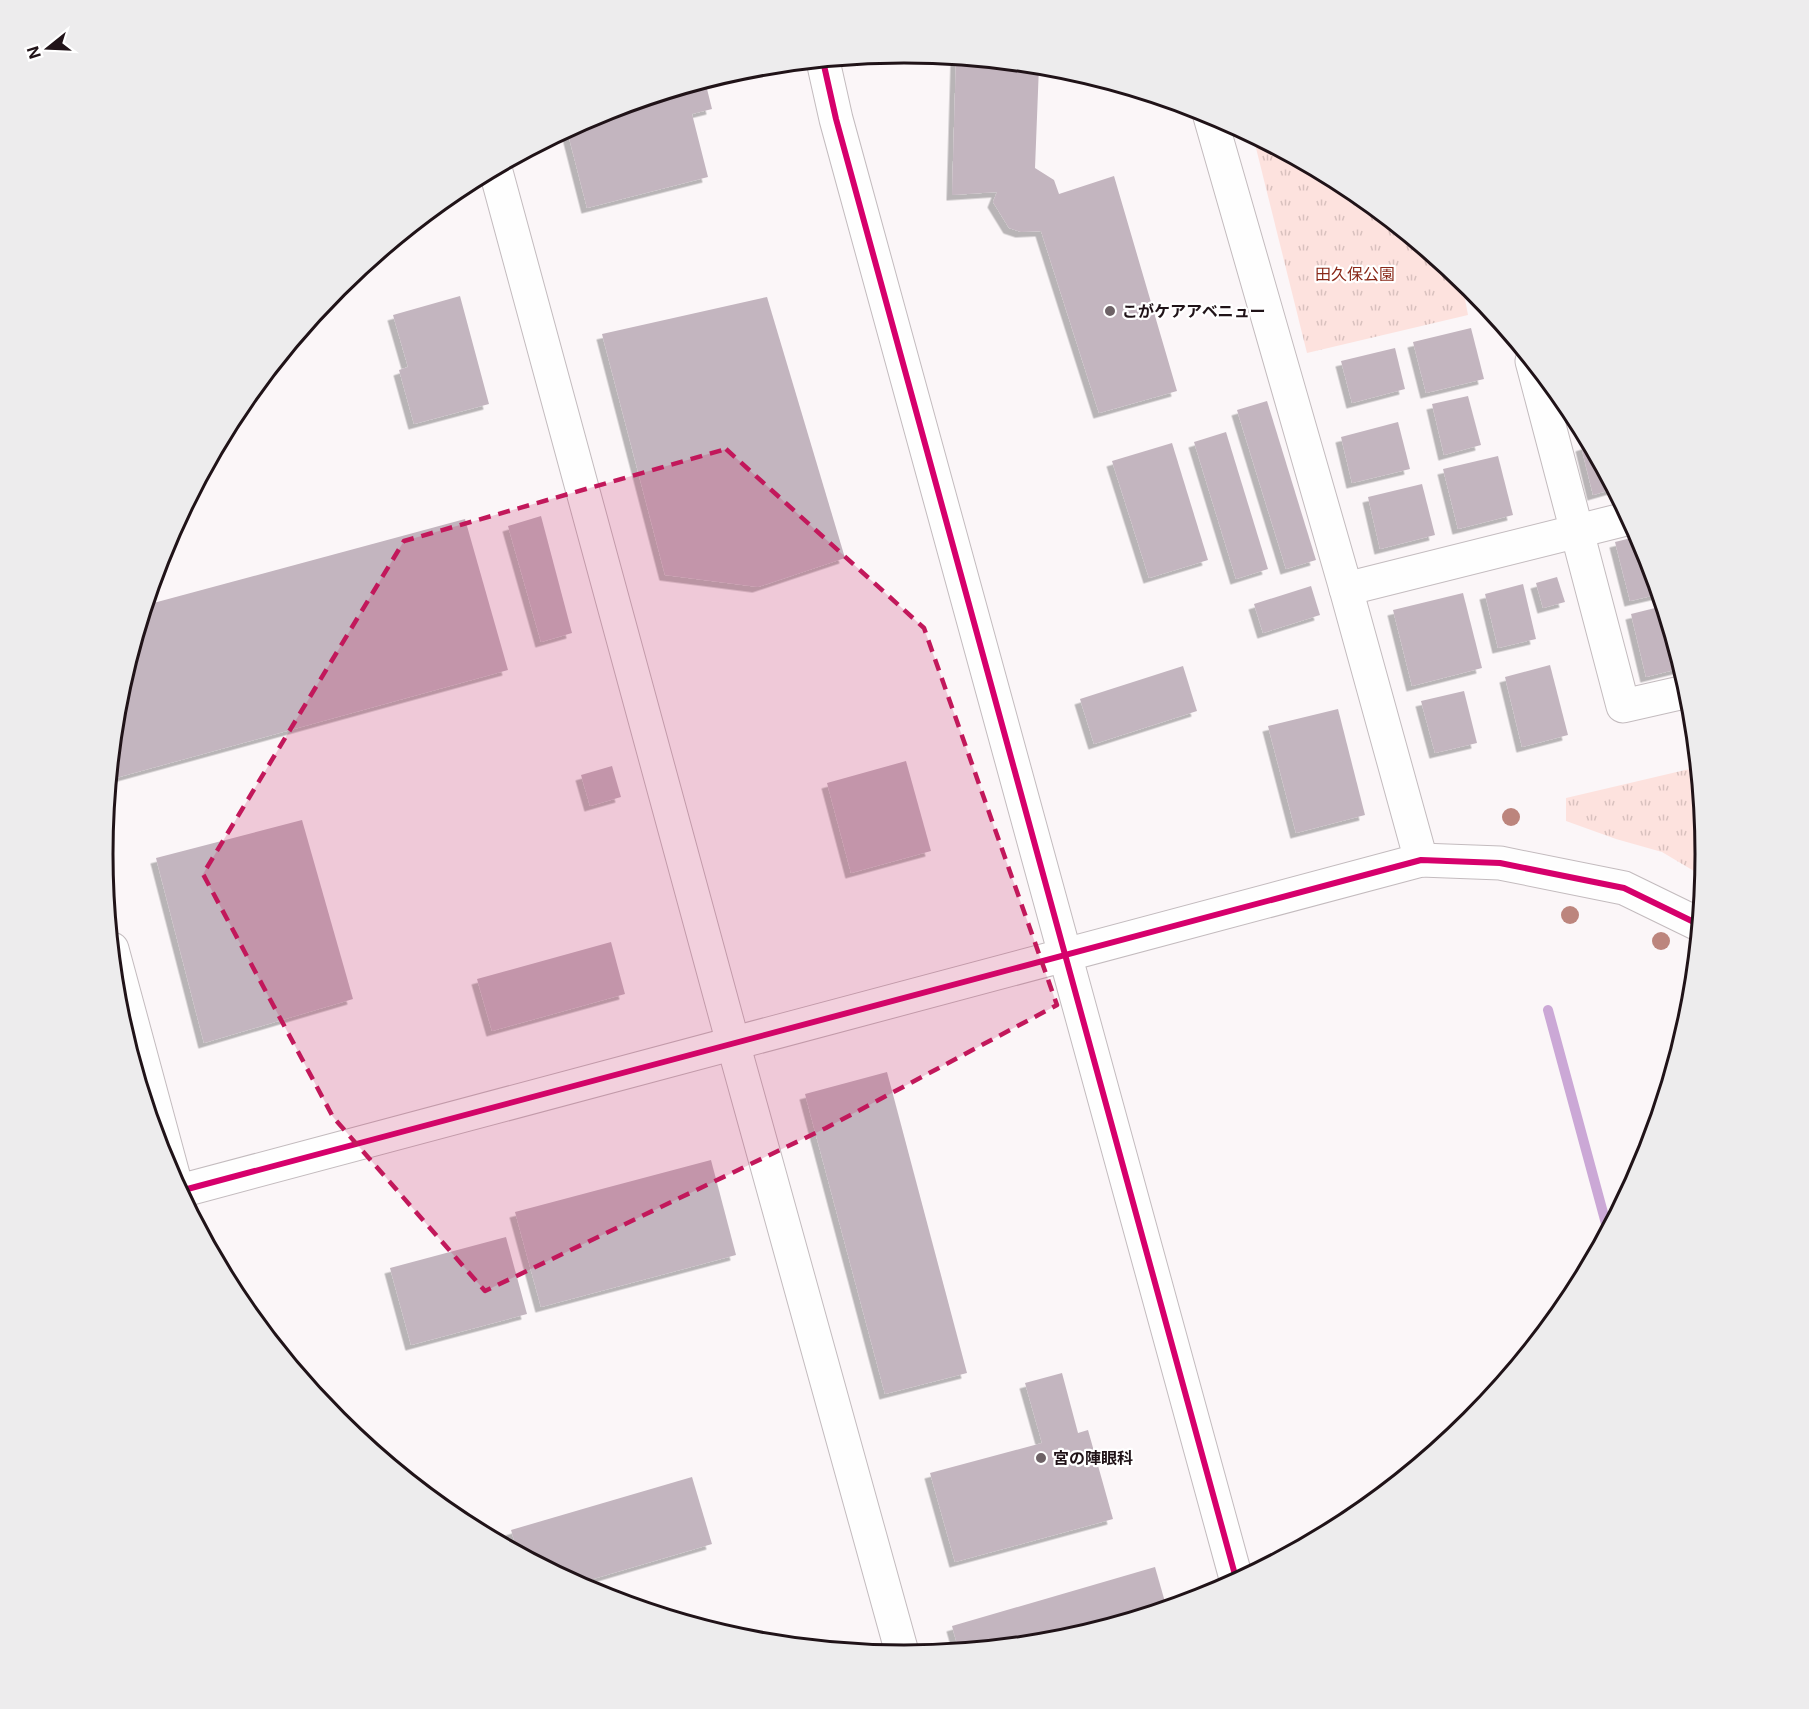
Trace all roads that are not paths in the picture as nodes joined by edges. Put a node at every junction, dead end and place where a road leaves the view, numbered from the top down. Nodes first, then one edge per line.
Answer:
1 (825, 68) edge
2 (1213, 126) edge
3 (497, 176) edge
4 (1537, 380) edge
5 (1621, 520) edge
6 (1577, 531) junction
7 (1346, 589) junction
8 (1679, 693) edge
9 (1421, 860) junction
10 (1693, 921) edge
11 (1064, 954) junction
12 (128, 1007) edge
13 (733, 1043) junction
14 (156, 1112) edge
15 (188, 1189) edge
16 (1235, 1573) edge
17 (900, 1646) edge

1 - 11 street
2 - 7 street
3 - 13 street
4 - 6 street
5 - 6 street
6 - 7 street
6 - 8 street
7 - 9 street
9 - 10 street
9 - 11 street
11 - 13 street
11 - 16 street
12 - 14 street
13 - 15 street
13 - 17 street

